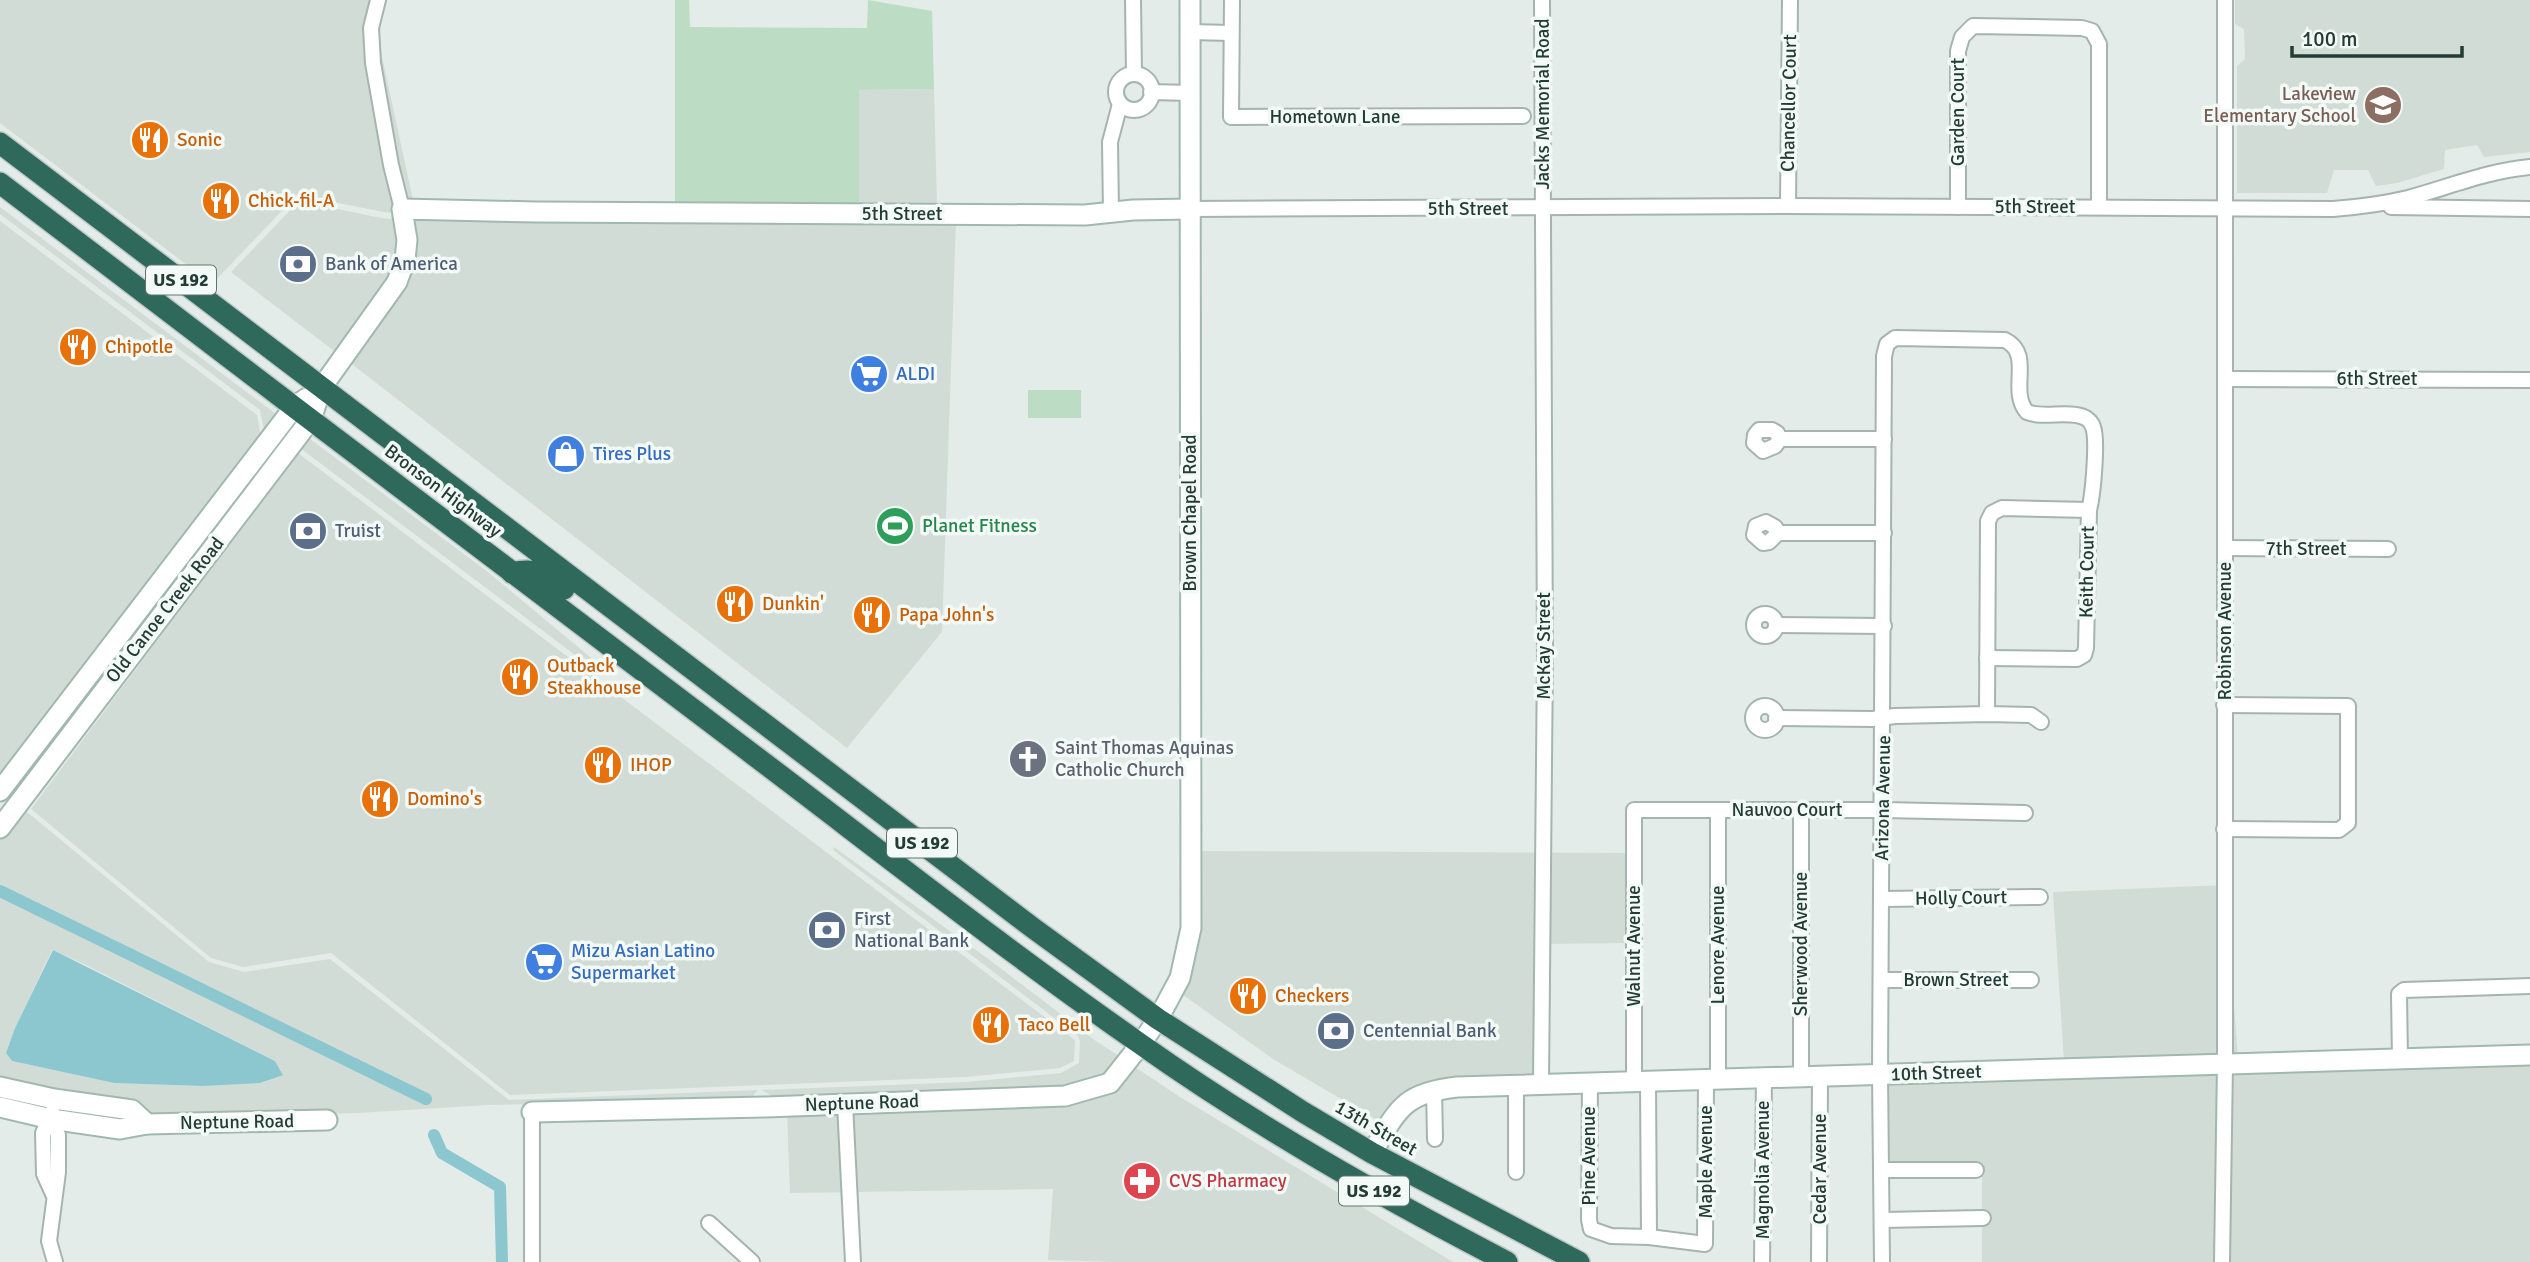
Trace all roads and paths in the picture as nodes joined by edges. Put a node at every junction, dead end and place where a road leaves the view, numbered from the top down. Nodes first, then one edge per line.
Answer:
1 (378, 0) edge
2 (1133, 0) edge
3 (1190, 0) edge
4 (1231, 0) edge
5 (1542, 0) edge
6 (1790, 0) edge
7 (2225, 0) edge
8 (1190, 32) junction
9 (1231, 33) junction
10 (1134, 74) junction
11 (1151, 92) junction
12 (1190, 93) junction
13 (1120, 104) junction
14 (1523, 116) dead end
15 (4, 151) edge
16 (2530, 167) edge
17 (0, 183) edge
18 (1788, 206) junction
19 (2368, 206) junction
20 (1958, 207) junction
21 (2099, 207) junction
22 (2226, 207) junction
23 (402, 209) junction
24 (1191, 209) junction
25 (1544, 209) junction
26 (2530, 209) edge
27 (1111, 213) junction
28 (2225, 379) junction
29 (2530, 380) edge
30 (322, 387) junction
31 (303, 413) junction
32 (1780, 439) dead end
33 (1884, 439) junction
34 (2089, 510) junction
35 (1777, 533) dead end
36 (1884, 533) junction
37 (2225, 548) junction
38 (2388, 549) dead end
39 (512, 573) junction
40 (612, 608) junction
41 (1776, 625) dead end
42 (1884, 626) junction
43 (110, 647) junction
44 (1987, 658) junction
45 (94, 667) junction
46 (106, 687) junction
47 (676, 696) junction
48 (2224, 705) junction
49 (743, 707) junction
50 (1987, 714) junction
51 (84, 716) junction
52 (1884, 717) junction
53 (1776, 718) dead end
54 (2041, 722) dead end
55 (722, 731) junction
56 (831, 773) junction
57 (0, 790) edge
58 (1634, 810) joint
59 (1718, 810) junction
60 (1883, 810) junction
61 (1801, 811) junction
62 (2025, 813) dead end
63 (0, 828) edge
64 (2224, 829) junction
65 (2040, 897) dead end
66 (1882, 899) junction
67 (1881, 980) junction
68 (2031, 980) dead end
69 (2530, 986) edge
70 (1158, 1019) junction
71 (1140, 1045) junction
72 (2530, 1055) edge
73 (2400, 1060) junction
74 (2225, 1064) junction
75 (1880, 1074) junction
76 (1810, 1076) junction
77 (1764, 1078) junction
78 (1712, 1079) junction
79 (1641, 1081) junction
80 (1541, 1083) junction
81 (1590, 1083) junction
82 (1516, 1085) junction
83 (0, 1087) edge
84 (1434, 1089) junction
85 (54, 1099) junction
86 (845, 1104) junction
87 (0, 1107) edge
88 (532, 1112) joint
89 (51, 1119) junction
90 (327, 1120) dead end
91 (146, 1124) junction
92 (1435, 1139) dead end
93 (1372, 1153) junction
94 (1882, 1170) junction
95 (1976, 1170) dead end
96 (1516, 1172) dead end
97 (1983, 1218) dead end
98 (1882, 1220) junction
99 (709, 1223) dead end
100 (1649, 1237) junction
101 (55, 1262) edge
102 (532, 1262) edge
103 (752, 1262) edge
104 (853, 1262) edge
105 (1507, 1262) edge
106 (1579, 1262) edge
107 (1762, 1262) edge
108 (1819, 1262) edge
109 (1882, 1262) edge
110 (2222, 1262) edge

1 - 23 street, Old Canoe Creek Road
2 - 10 street
3 - 8 street, Brown Chapel Road
4 - 9 street, Hometown Lane
5 - 25 street, Jacks Memorial Road
6 - 18 street, Chancellor Court
7 - 22 street, Robinson Avenue
8 - 9 street
8 - 12 street, Brown Chapel Road
9 - 14 street, Hometown Lane
10 - 11 street
10 - 13 street
11 - 12 street
11 - 13 street
12 - 24 street, Brown Chapel Road
13 - 27 street
15 - 30 highway, Bronson Highway / US 192
16 - 19 street, 5th Street
17 - 31 highway, Bronson Highway / US 192
18 - 20 street, 5th Street
18 - 25 street, 5th Street
19 - 22 street, 5th Street
19 - 26 street
20 - 21 street, 5th Street
20 - 21 street, Garden Court
21 - 22 street, 5th Street
22 - 28 street, Robinson Avenue
23 - 27 street, 5th Street
23 - 30 street, Old Canoe Creek Road
24 - 25 street, 5th Street
24 - 27 street, 5th Street
24 - 70 street, Brown Chapel Road
25 - 80 street, McKay Street
28 - 29 street, 6th Street
28 - 37 street, Robinson Avenue
30 - 31 street, Old Canoe Creek Road
30 - 40 highway, Bronson Highway / US 192
31 - 39 highway, Bronson Highway / US 192
31 - 43 street, Old Canoe Creek Road
31 - 46 street, Old Canoe Creek Road
32 - 33 street
33 - 34 street, Arizona Avenue
33 - 36 street, Arizona Avenue
34 - 44 street, Keith Court
34 - 44 street, Keith Court
35 - 36 street
36 - 42 street, Arizona Avenue
37 - 38 street, 7th Street
37 - 48 street, Robinson Avenue
39 - 40 highway
39 - 47 highway, Bronson Highway / US 192
40 - 49 highway, Bronson Highway / US 192
41 - 42 street
42 - 52 street, Arizona Avenue
43 - 45 street, Old Canoe Creek Road
43 - 46 street
44 - 50 street
45 - 51 street
45 - 57 street, Old Canoe Creek Road
46 - 51 street, Old Canoe Creek Road
47 - 49 highway
47 - 55 highway, Bronson Highway / US 192
48 - 64 street, Robinson Avenue
48 - 64 street
49 - 56 highway, US 192
50 - 52 street
50 - 54 street
51 - 63 street, Old Canoe Creek Road
52 - 53 street
52 - 60 street, Arizona Avenue
55 - 56 highway
55 - 71 highway, Bronson Highway / US 192
56 - 70 highway, US 192
58 - 59 street, Nauvoo Court
58 - 79 street, Walnut Avenue
59 - 61 street, Nauvoo Court
59 - 78 street, Lenore Avenue
60 - 61 street, Nauvoo Court
60 - 62 street, Nauvoo Court
60 - 66 street, Arizona Avenue
61 - 76 street, Sherwood Avenue
64 - 74 street, Robinson Avenue
65 - 66 street, Holly Court
66 - 67 street, Arizona Avenue
67 - 68 street, Brown Street
67 - 75 street, Arizona Avenue
69 - 73 street
70 - 71 street, Neptune Road
70 - 93 highway, 13th Street / US 192
71 - 86 street, Neptune Road
71 - 105 highway, US 192
72 - 73 street, 10th Street
73 - 74 street, 10th Street
74 - 75 street, 10th Street
74 - 110 street, Robinson Avenue
75 - 76 street, 10th Street
75 - 94 street, Arizona Avenue
76 - 77 street, 10th Street
76 - 108 street, Cedar Avenue
77 - 78 street, 10th Street
77 - 107 street, Magnolia Avenue
78 - 79 street, 10th Street
78 - 100 street, Maple Avenue
79 - 81 street, 10th Street
79 - 100 street, Walnut Avenue
80 - 81 street, 10th Street
80 - 82 street, 10th Street
81 - 100 street, Pine Avenue
82 - 84 street, 10th Street
82 - 96 street
83 - 85 street
84 - 92 street
84 - 93 street, 10th Street
85 - 89 street
85 - 91 street
86 - 88 street, Neptune Road
86 - 104 street
87 - 89 street, Neptune Road
88 - 102 street
89 - 91 street, Neptune Road
89 - 101 street
90 - 91 street, Neptune Road
93 - 106 highway, 13th Street / US 192
94 - 95 street
94 - 98 street, Arizona Avenue
97 - 98 street
98 - 109 street, Arizona Avenue
99 - 103 street

